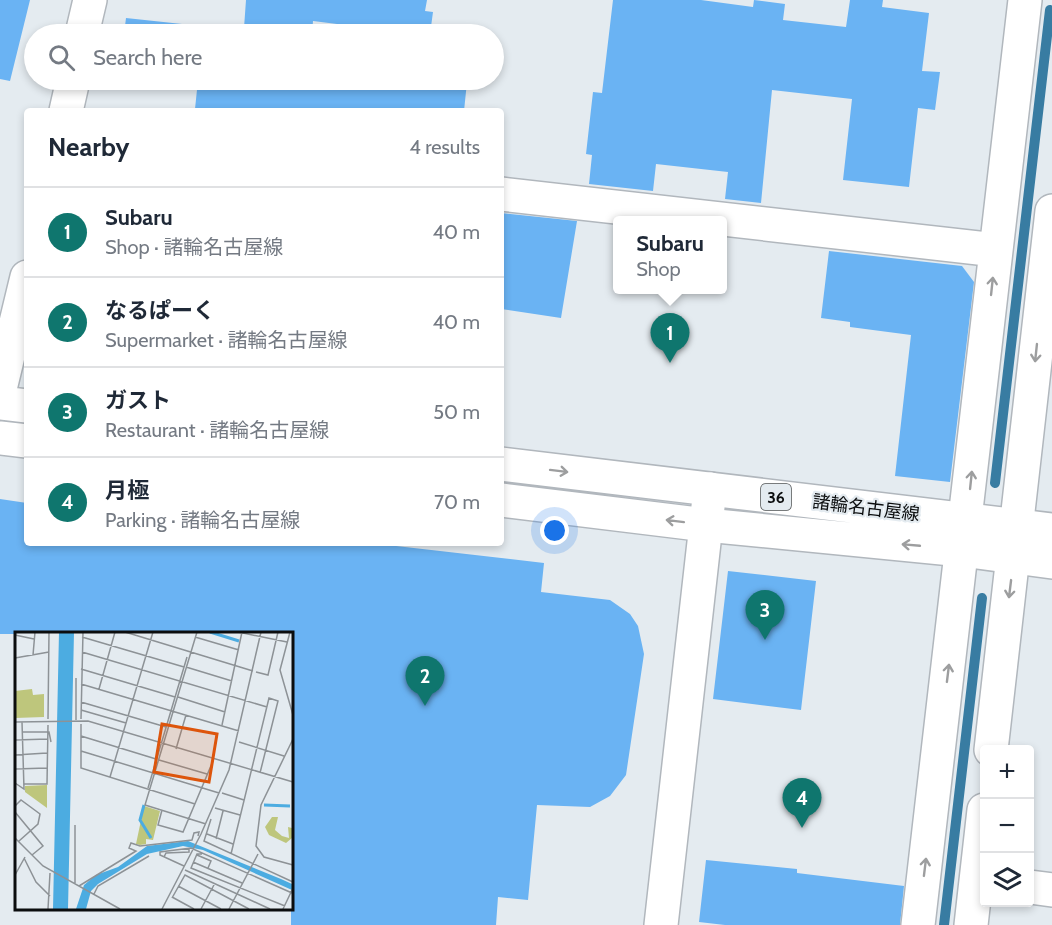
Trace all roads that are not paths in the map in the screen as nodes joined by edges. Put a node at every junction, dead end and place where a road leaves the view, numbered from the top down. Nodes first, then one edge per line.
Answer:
1 (90, 0) edge
2 (1025, 0) edge
3 (84, 24) edge
4 (71, 90) edge
5 (67, 108) edge
6 (504, 194) edge
7 (1052, 212) edge
8 (695, 216) edge
9 (727, 220) edge
10 (996, 250) junction
11 (1050, 255) edge
12 (24, 289) edge
13 (0, 389) edge
14 (0, 403) edge
15 (24, 406) edge
16 (0, 438) edge
17 (24, 441) edge
18 (504, 464) edge
19 (710, 489) junction
20 (504, 500) edge
21 (706, 525) junction
22 (1052, 530) edge
23 (964, 535) junction
24 (1015, 541) junction
25 (1052, 562) edge
26 (993, 745) edge
27 (980, 881) edge
28 (1034, 888) edge
29 (1052, 890) edge
30 (662, 925) edge
31 (918, 925) edge
32 (971, 925) edge

1 - 3 street
2 - 10 street
4 - 5 street
6 - 8 street
7 - 11 street
9 - 10 street
23 -> 10 street
11 -> 24 street
12 - 13 street
14 - 15 street
16 - 17 street
18 -> 19 street, 諸輪名古屋線 / 36
19 - 21 street
19 - 23 street, 諸輪名古屋線 / 36
21 -> 20 street, 諸輪名古屋線 / 36
23 -> 21 street, 諸輪名古屋線 / 36
21 - 30 street
22 - 24 street, 諸輪名古屋線 / 36
23 - 24 street, 諸輪名古屋線 / 36
31 -> 23 street
24 - 25 street, 諸輪名古屋線 / 36
24 -> 26 street
27 - 32 street
28 - 29 street

